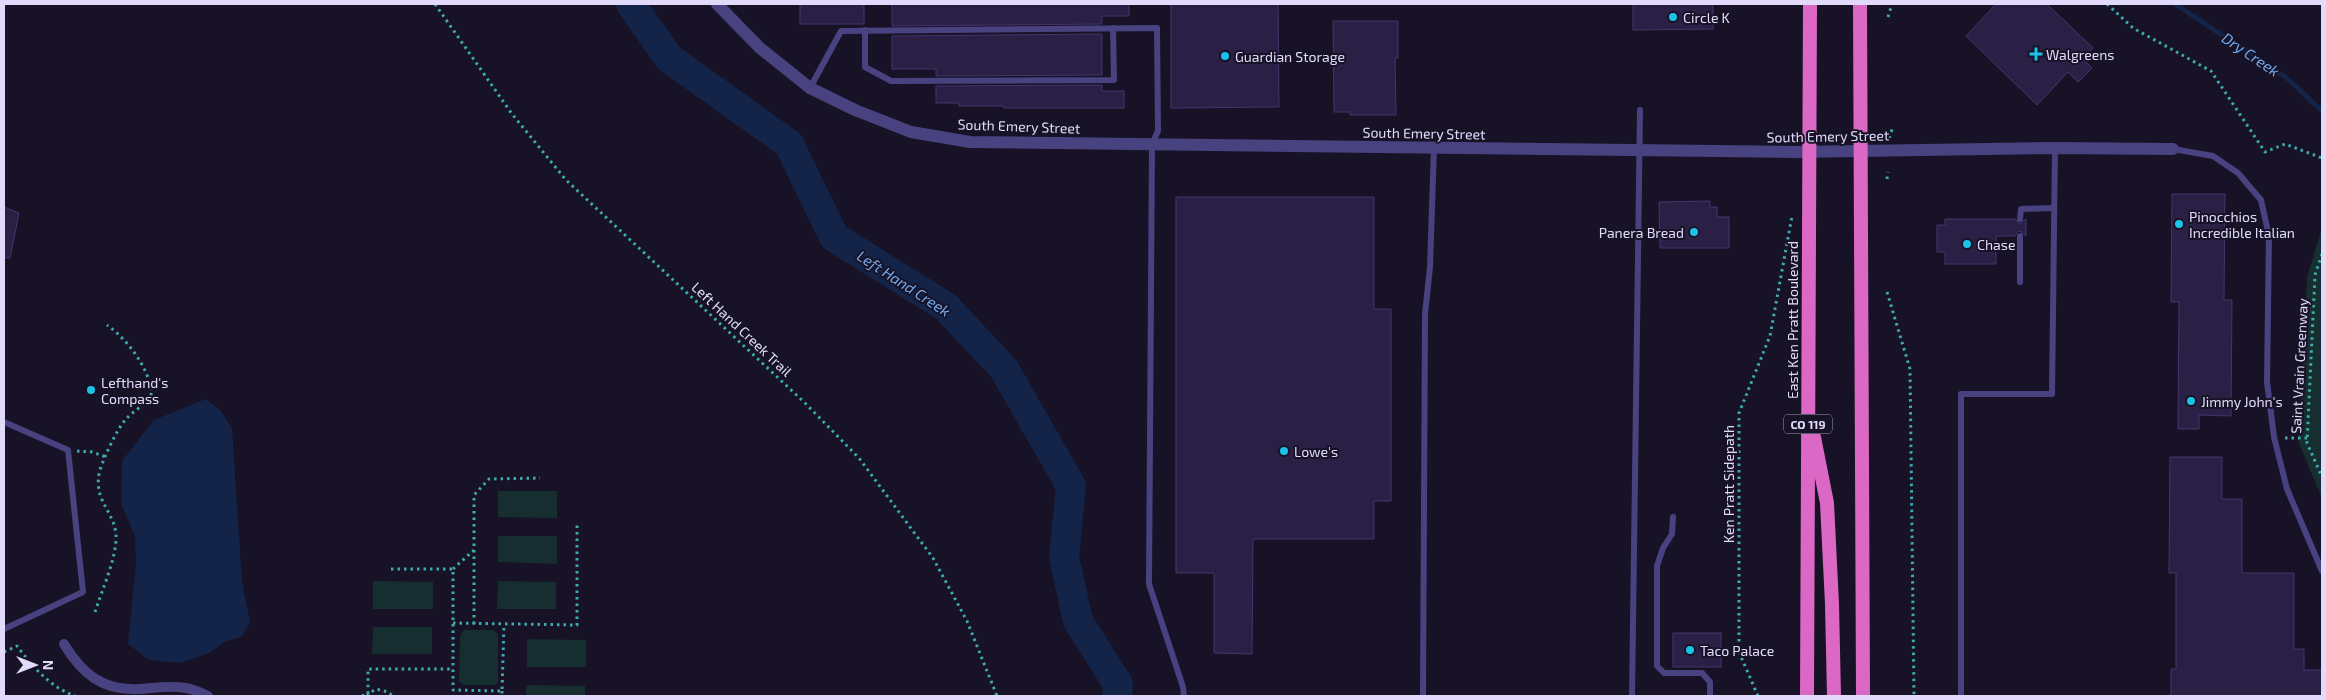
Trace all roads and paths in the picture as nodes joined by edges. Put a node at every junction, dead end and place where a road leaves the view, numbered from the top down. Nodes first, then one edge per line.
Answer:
1 (435, 4) edge
2 (717, 4) edge
3 (1810, 4) edge
4 (1860, 4) edge
5 (1892, 4) edge
6 (2107, 4) edge
7 (1888, 16) dead end
8 (1114, 28) junction
9 (866, 30) junction
10 (810, 88) junction
11 (1640, 110) dead end
12 (1893, 127) dead end
13 (1884, 133) dead end
14 (1891, 133) junction
15 (1888, 140) dead end
16 (1152, 144) junction
17 (1434, 148) junction
18 (2055, 148) junction
19 (2173, 149) joint
20 (1639, 150) junction
21 (1861, 151) junction
22 (1809, 152) junction
23 (2322, 158) edge
24 (1888, 172) dead end
25 (1887, 179) dead end
26 (2053, 208) junction
27 (1792, 216) dead end
28 (2020, 219) dead end
29 (2020, 236) dead end
30 (2322, 254) edge
31 (2020, 282) dead end
32 (1887, 292) dead end
33 (107, 325) dead end
34 (1808, 409) junction
35 (4, 422) edge
36 (2274, 438) junction
37 (2307, 438) junction
38 (68, 450) junction
39 (106, 457) junction
40 (2322, 477) edge
41 (540, 478) dead end
42 (1673, 517) dead end
43 (577, 524) dead end
44 (474, 550) junction
45 (391, 569) dead end
46 (453, 570) junction
47 (2322, 571) edge
48 (95, 612) dead end
49 (453, 623) junction
50 (474, 624) junction
51 (504, 624) junction
52 (4, 629) edge
53 (64, 644) dead end
54 (4, 652) edge
55 (453, 669) junction
56 (502, 691) junction
57 (368, 695) edge
58 (75, 696) edge
59 (208, 696) edge
60 (362, 696) edge
61 (393, 696) edge
62 (502, 696) edge
63 (997, 696) edge
64 (1184, 696) edge
65 (1422, 696) edge
66 (1632, 696) edge
67 (1710, 696) edge
68 (1758, 696) edge
69 (1807, 696) edge
70 (1834, 696) edge
71 (1863, 696) edge
72 (1914, 696) edge
73 (1961, 696) edge

1 - 63 path, Left Hand Creek Trail
2 - 10 street, South Emery Street
3 - 22 highway, East Ken Pratt Boulevard / CO 119
4 - 21 highway
5 - 7 path
6 - 23 path
8 - 9 lane
8 - 9 lane
8 - 16 lane
9 - 10 lane
10 - 16 street, South Emery Street
11 - 20 lane
12 - 14 path
13 - 14 path
14 - 15 path
16 - 17 street, South Emery Street
16 - 64 lane
17 - 20 street, South Emery Street
17 - 65 lane
18 - 19 street, South Emery Street
18 - 21 street, South Emery Street
18 - 26 lane
19 - 36 lane
20 - 22 street, South Emery Street
20 - 66 lane
21 - 22 street, South Emery Street
21 - 71 highway
22 - 34 highway, East Ken Pratt Boulevard / CO 119
24 - 25 path
26 - 28 lane
26 - 73 lane
27 - 68 path, Ken Pratt Sidepath
29 - 31 lane
30 - 37 path, Saint Vrain Greenway
32 - 72 path
33 - 39 path
34 - 69 highway, East Ken Pratt Boulevard / CO 119
34 - 70 highway
35 - 38 lane
36 - 37 path
36 - 47 lane
37 - 40 path, Saint Vrain Greenway
38 - 39 path
38 - 52 lane
39 - 48 path
41 - 44 path
42 - 67 lane
43 - 51 path
44 - 46 path
44 - 50 path
45 - 46 path
46 - 49 path
49 - 50 path
49 - 55 path
50 - 51 path
51 - 56 path
53 - 59 street
54 - 58 path
55 - 56 path
55 - 57 path
56 - 62 path
57 - 60 path
57 - 61 path

